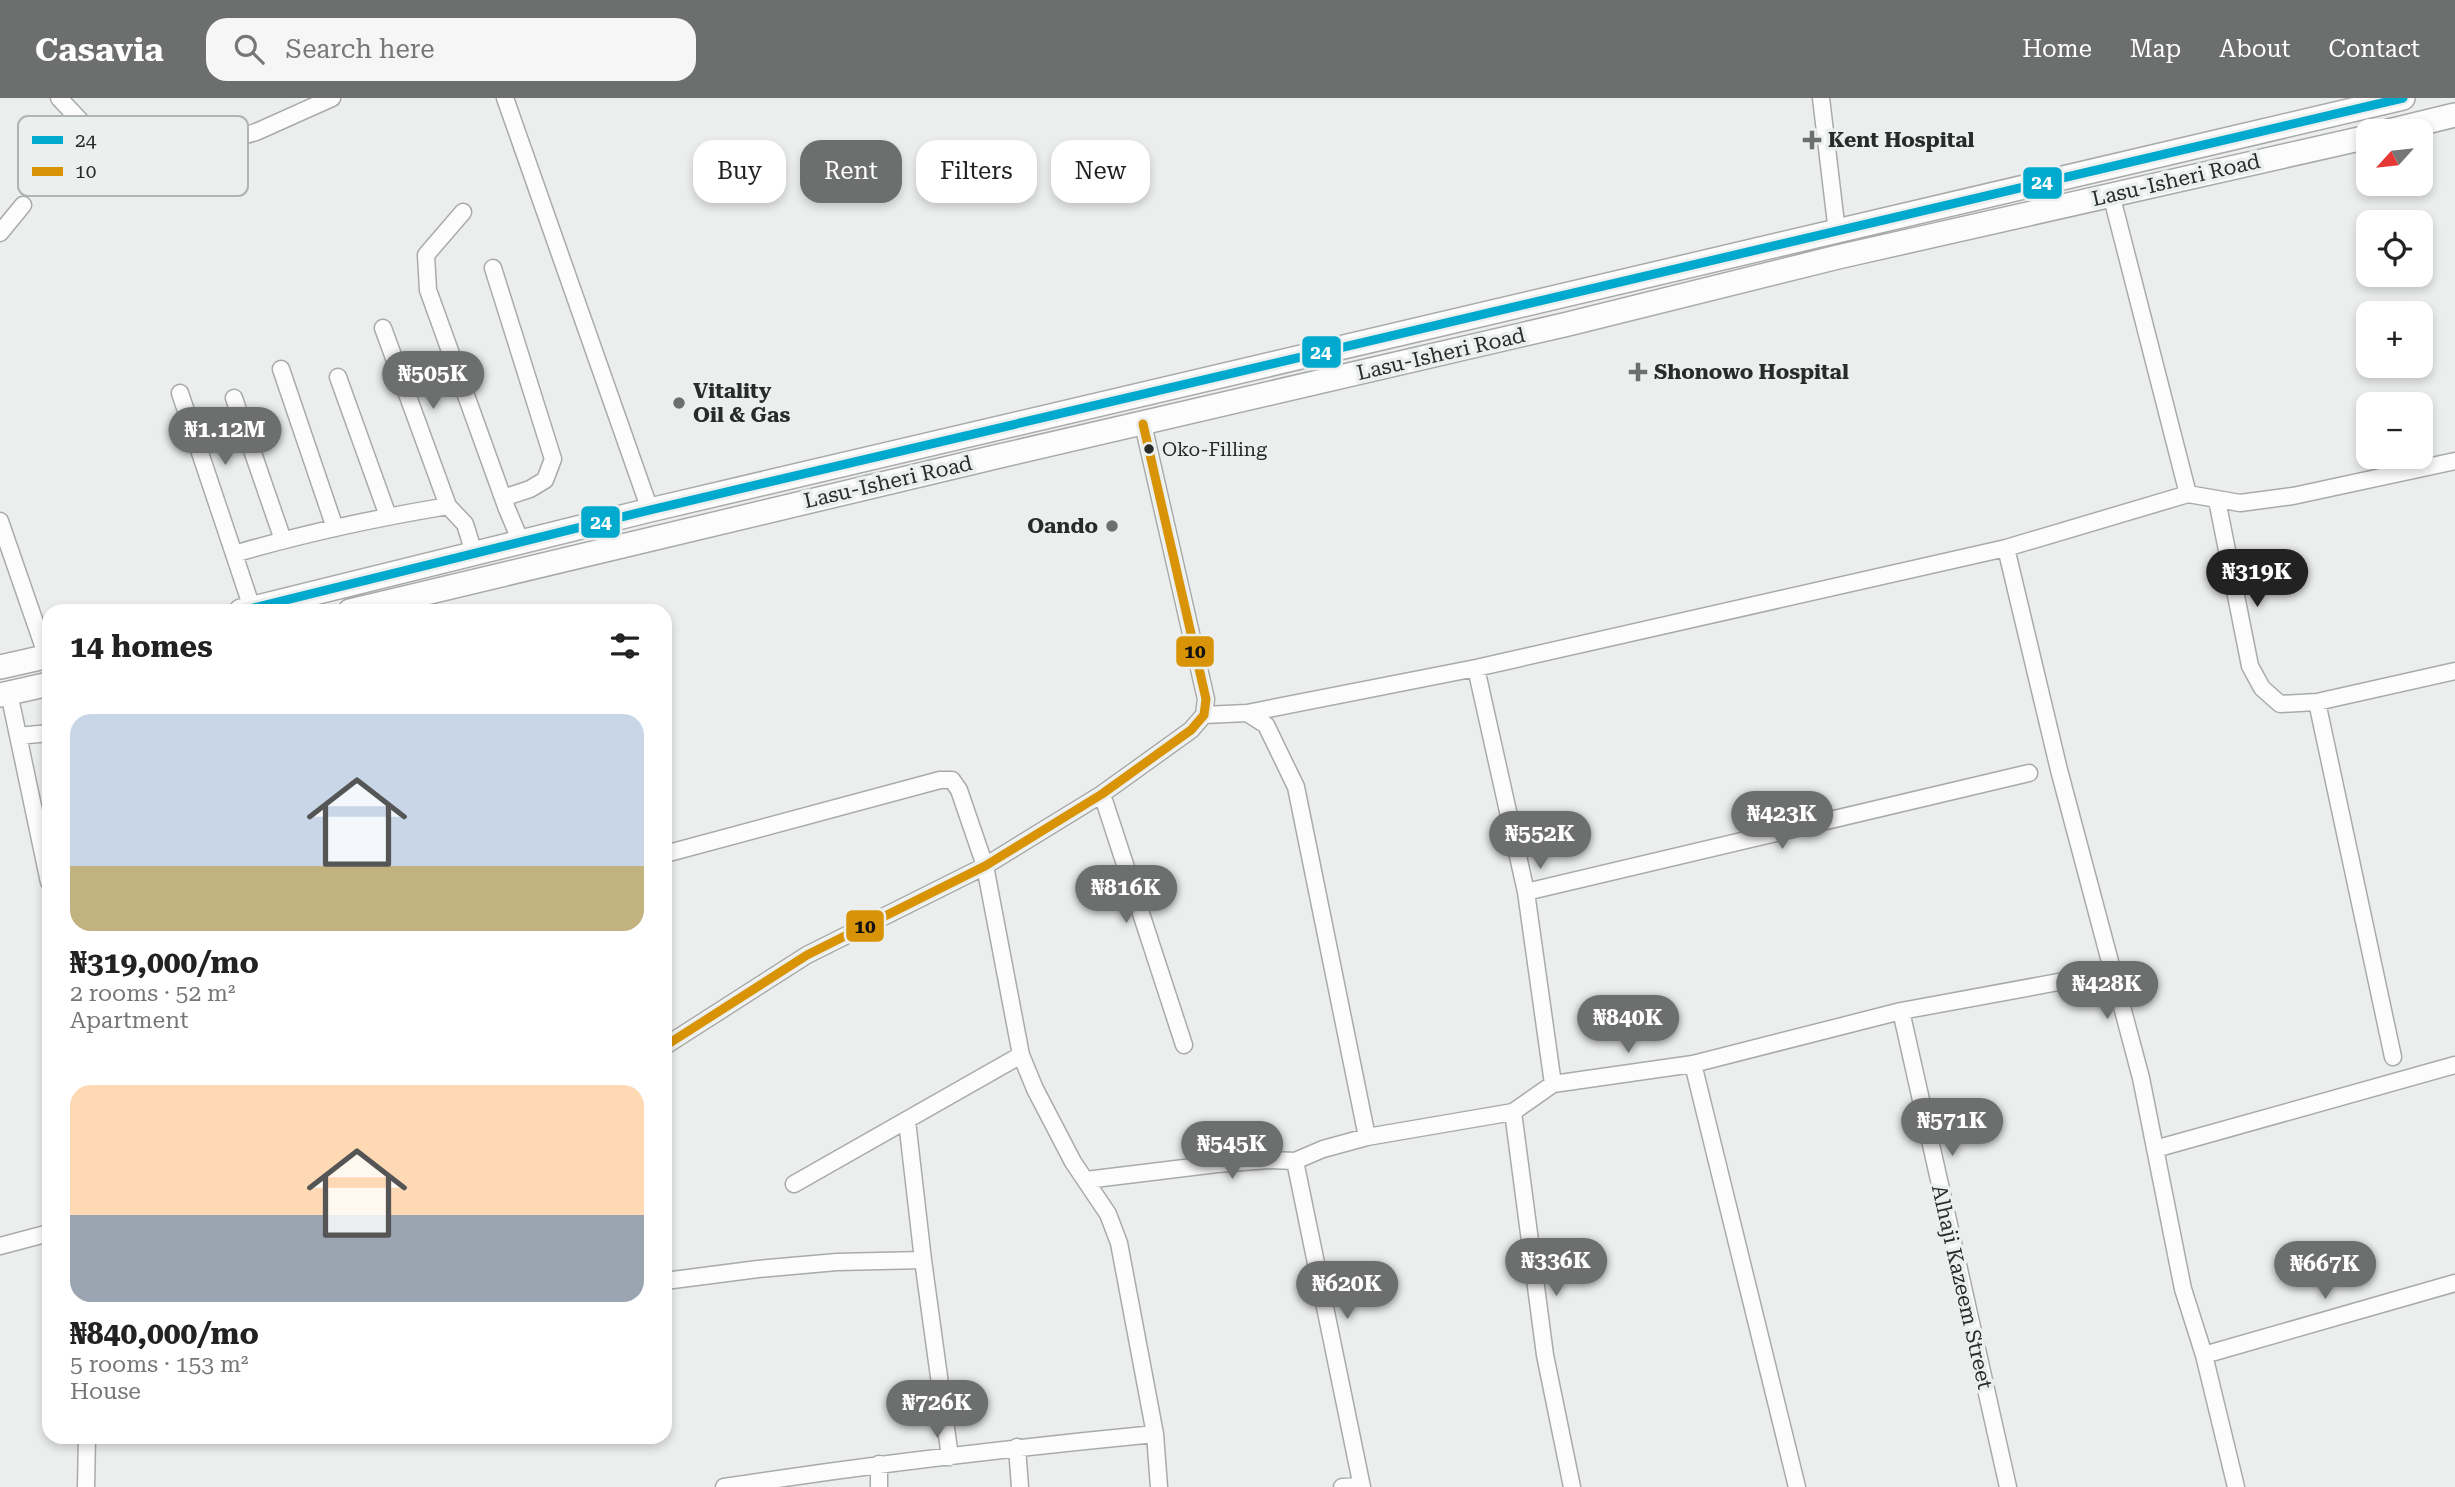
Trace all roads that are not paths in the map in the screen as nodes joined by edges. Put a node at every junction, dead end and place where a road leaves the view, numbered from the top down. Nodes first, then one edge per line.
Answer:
1 (59, 98) edge
2 (332, 98) edge
3 (505, 98) edge
4 (1821, 98) edge
5 (2403, 98) edge
6 (2455, 115) edge
7 (76, 116) edge
8 (2433, 120) edge
9 (248, 134) edge
10 (2356, 140) edge
11 (2111, 194) junction
12 (23, 205) dead end
13 (463, 212) dead end
14 (1837, 232) junction
15 (0, 233) edge
16 (493, 268) dead end
17 (383, 328) dead end
18 (282, 369) dead end
19 (338, 377) dead end
20 (180, 393) dead end
21 (234, 398) dead end
22 (1143, 424) junction
23 (2455, 461) edge
24 (2188, 494) junction
25 (503, 498) junction
26 (2217, 500) junction
27 (447, 506) junction
28 (650, 510) junction
29 (388, 516) junction
30 (0, 521) edge
31 (335, 528) junction
32 (283, 540) junction
33 (521, 542) junction
34 (2006, 548) junction
35 (474, 553) junction
36 (234, 554) junction
37 (245, 604) edge
38 (266, 604) edge
39 (379, 604) edge
40 (42, 639) edge
41 (42, 657) edge
42 (0, 667) edge
43 (1476, 668) junction
44 (2455, 671) edge
45 (42, 686) edge
46 (5, 694) edge
47 (2317, 702) junction
48 (1247, 713) junction
49 (1204, 715) junction
50 (42, 734) edge
51 (18, 736) junction
52 (2029, 773) dead end
53 (1102, 794) junction
54 (42, 849) edge
55 (672, 852) edge
56 (985, 866) junction
57 (1526, 892) junction
58 (2113, 972) junction
59 (1901, 1011) junction
60 (672, 1042) edge
61 (1184, 1045) dead end
62 (1021, 1055) junction
63 (2393, 1057) dead end
64 (1693, 1064) junction
65 (2455, 1065) edge
66 (1553, 1084) junction
67 (1513, 1112) junction
68 (907, 1121) junction
69 (1367, 1137) junction
70 (2155, 1149) junction
71 (1295, 1161) junction
72 (1086, 1180) junction
73 (793, 1184) dead end
74 (42, 1236) edge
75 (0, 1246) edge
76 (923, 1260) junction
77 (672, 1280) edge
78 (2455, 1283) edge
79 (2204, 1355) junction
80 (1155, 1434) junction
81 (87, 1444) edge
82 (1017, 1447) junction
83 (950, 1457) junction
84 (879, 1464) junction
85 (1362, 1486) edge
86 (86, 1487) edge
87 (724, 1487) edge
88 (879, 1487) edge
89 (1020, 1487) edge
90 (1159, 1487) edge
91 (1342, 1487) edge
92 (1572, 1487) edge
93 (1797, 1487) edge
94 (2008, 1487) edge
95 (2236, 1487) edge

1 - 7 street
2 - 9 street
3 - 28 street
4 - 14 street
5 - 14 main road, Lasu-Isheri Road
6 - 8 main road
10 - 11 main road, Lasu-Isheri Road
11 - 22 main road, Lasu-Isheri Road
11 - 24 street
12 - 15 street
13 - 25 street
14 - 28 main road, Lasu-Isheri Road
16 - 25 street
17 - 27 street
18 - 31 street
19 - 29 street
20 - 36 street
21 - 32 street
22 - 39 main road, Lasu-Isheri Road
22 - 49 street
23 - 26 street
24 - 26 street
24 - 34 street
25 - 33 street
26 - 47 street
27 - 29 street
27 - 35 street
28 - 33 main road, Lasu-Isheri Road
29 - 31 street
30 - 40 street
31 - 32 street
32 - 36 street
33 - 35 main road, Lasu-Isheri Road
34 - 43 street
34 - 58 street
35 - 38 main road, Lasu-Isheri Road
36 - 37 street
41 - 42 main road
43 - 48 street
43 - 57 street
44 - 47 street
45 - 46 main road
46 - 51 street
47 - 63 street
48 - 49 street
48 - 69 street
49 - 53 street
50 - 51 street
51 - 54 street
52 - 57 street
53 - 56 street
53 - 61 street
55 - 56 street
56 - 60 street
56 - 62 street
57 - 66 street
58 - 59 street
58 - 70 street
59 - 64 street
59 - 94 street, Alhaji Kazeem Street
62 - 68 street
62 - 72 street
64 - 66 street
64 - 93 street
65 - 70 street
66 - 67 street
67 - 69 street
67 - 92 street
68 - 73 street
68 - 76 street
69 - 71 street
70 - 79 street
71 - 72 street
71 - 85 street
72 - 80 street
74 - 75 street
76 - 77 street
76 - 83 street
78 - 79 street
79 - 95 street
80 - 82 street
80 - 90 street
81 - 86 street
82 - 83 street
82 - 89 street
83 - 84 street
84 - 87 street
84 - 88 street
85 - 91 street

